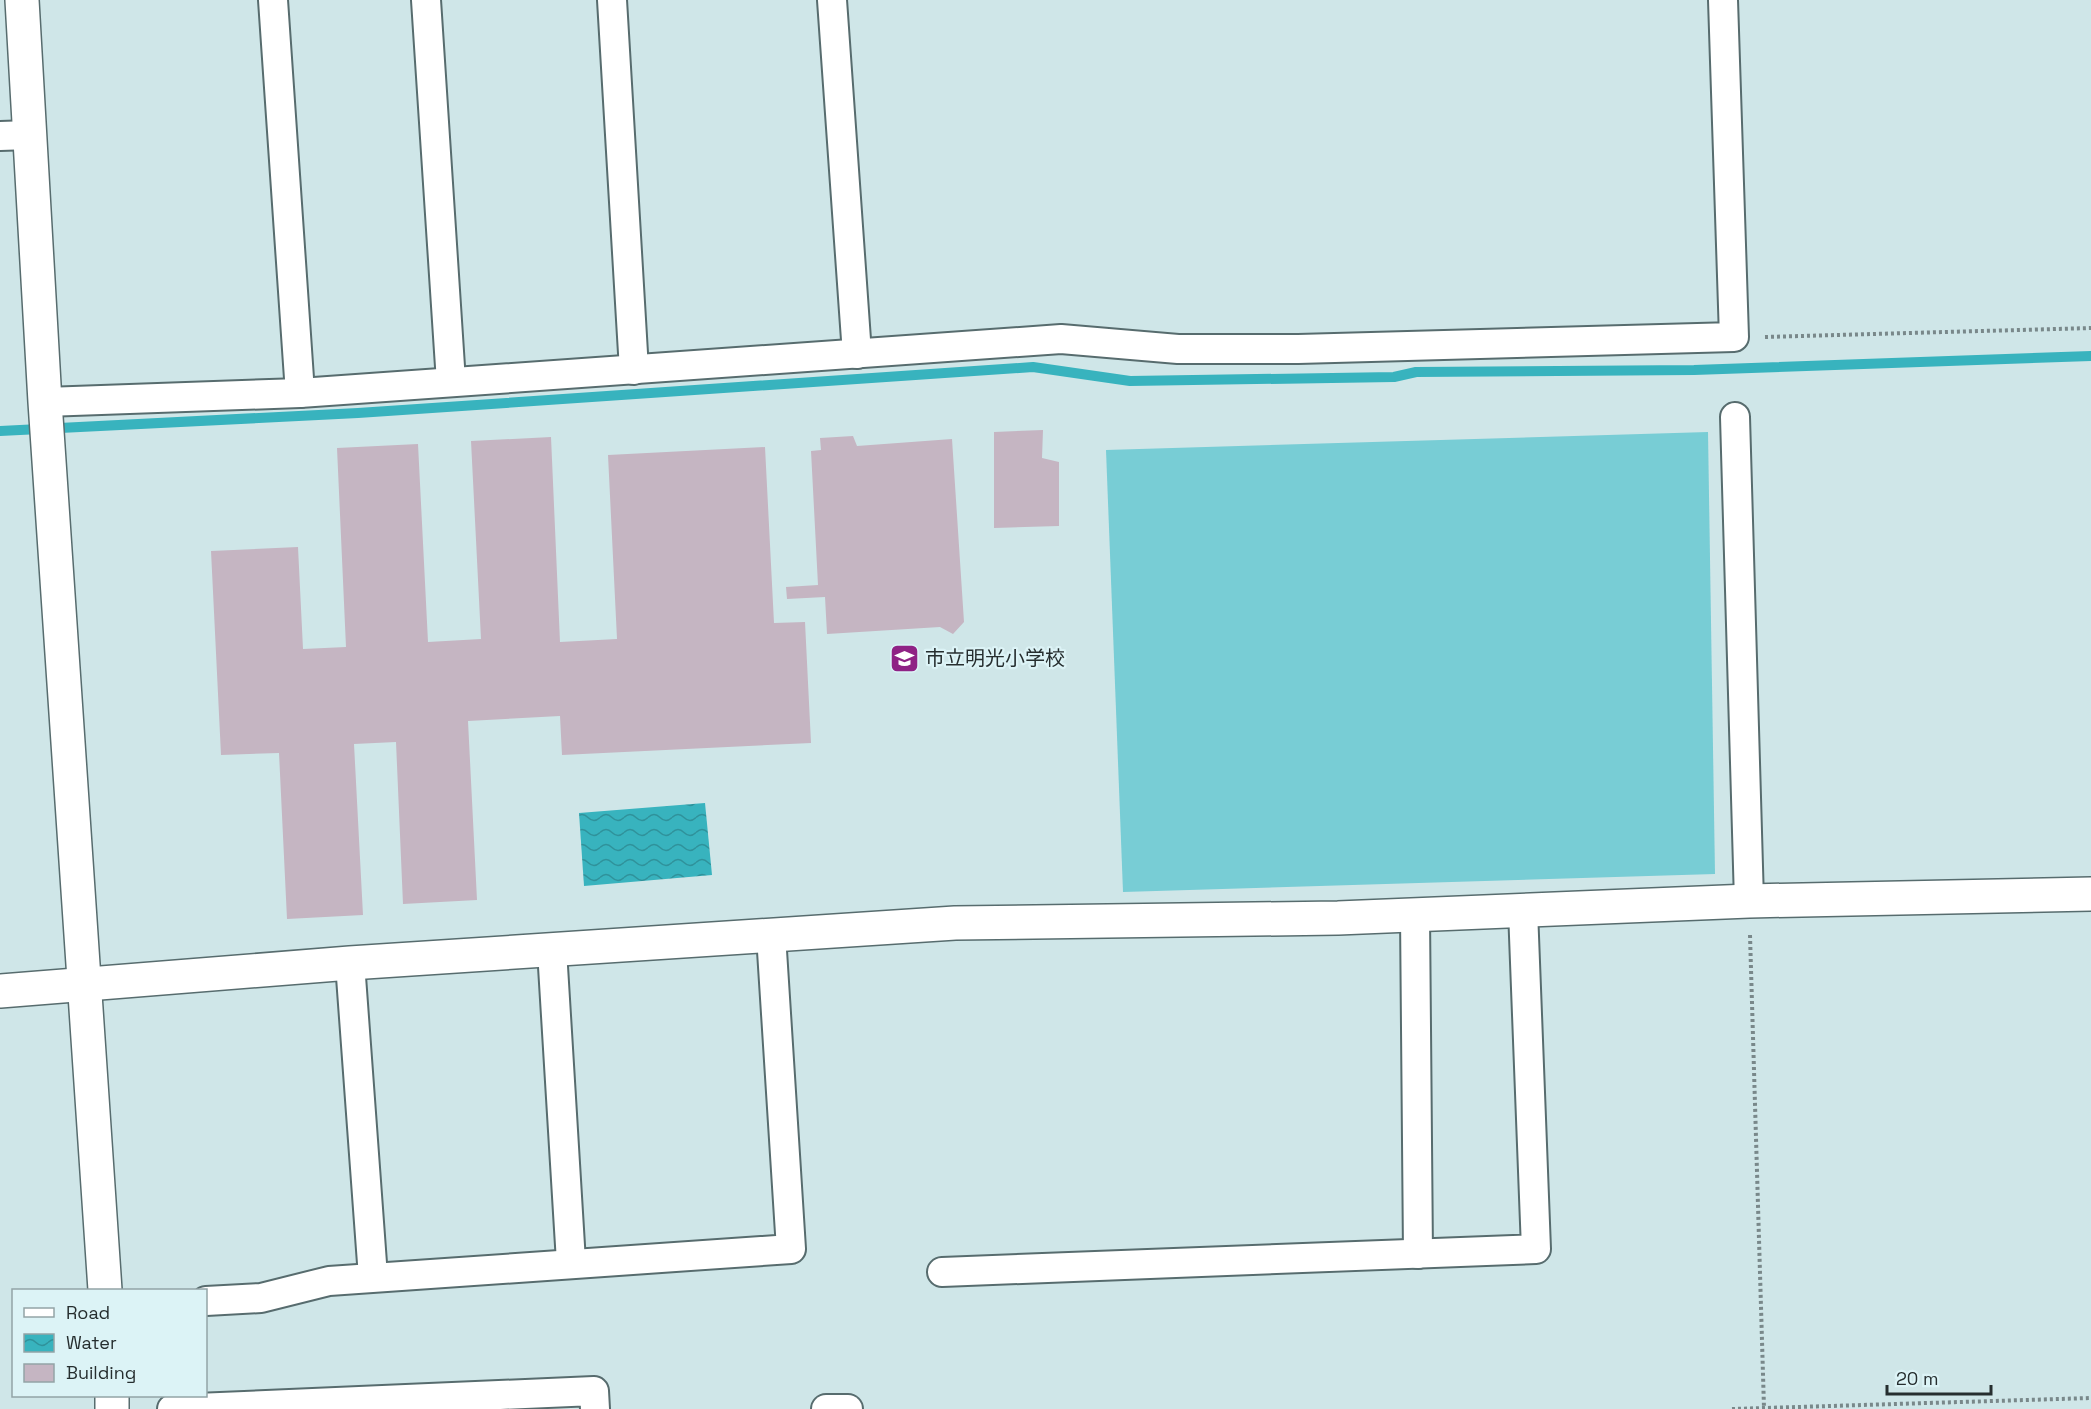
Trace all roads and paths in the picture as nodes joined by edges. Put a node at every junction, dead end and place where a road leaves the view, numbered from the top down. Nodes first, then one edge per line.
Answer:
1 (22, 0) edge
2 (273, 0) edge
3 (426, 0) edge
4 (612, 0) edge
5 (832, 0) edge
6 (1723, 0) edge
7 (15, 136) edge
8 (2091, 328) edge
9 (1734, 338) junction
10 (857, 354) junction
11 (634, 370) junction
12 (451, 382) junction
13 (300, 393) junction
14 (1735, 417) dead end
15 (46, 420) junction
16 (2091, 894) edge
17 (1749, 901) junction
18 (1523, 910) junction
19 (1415, 915) junction
20 (771, 935) junction
21 (552, 950) junction
22 (350, 963) junction
23 (83, 984) junction
24 (0, 991) edge
25 (1418, 1254) junction
26 (571, 1262) junction
27 (942, 1272) dead end
28 (373, 1277) junction
29 (105, 1289) edge
30 (207, 1301) edge
31 (2091, 1398) edge
32 (445, 1403) edge
33 (293, 1407) edge
34 (1764, 1408) edge
35 (172, 1409) edge
36 (595, 1409) edge
37 (826, 1409) edge
38 (849, 1409) edge
39 (1732, 1409) edge

1 - 7 street
2 - 13 street
3 - 12 street
4 - 11 street
5 - 10 street
6 - 9 street
7 - 15 street
8 - 9 path
9 - 10 street
10 - 11 street
11 - 12 street
12 - 13 street
13 - 15 street
14 - 17 street
15 - 23 street
16 - 17 street
17 - 18 street
17 - 34 path
18 - 19 street
18 - 25 street
19 - 20 street
19 - 25 street
20 - 21 street
20 - 26 street
21 - 22 street
21 - 26 street
22 - 23 street
22 - 28 street
23 - 24 street
23 - 29 street
25 - 27 street
26 - 28 street
28 - 30 street
31 - 34 path
32 - 33 street
32 - 36 street
33 - 35 street
34 - 39 path
37 - 38 street

